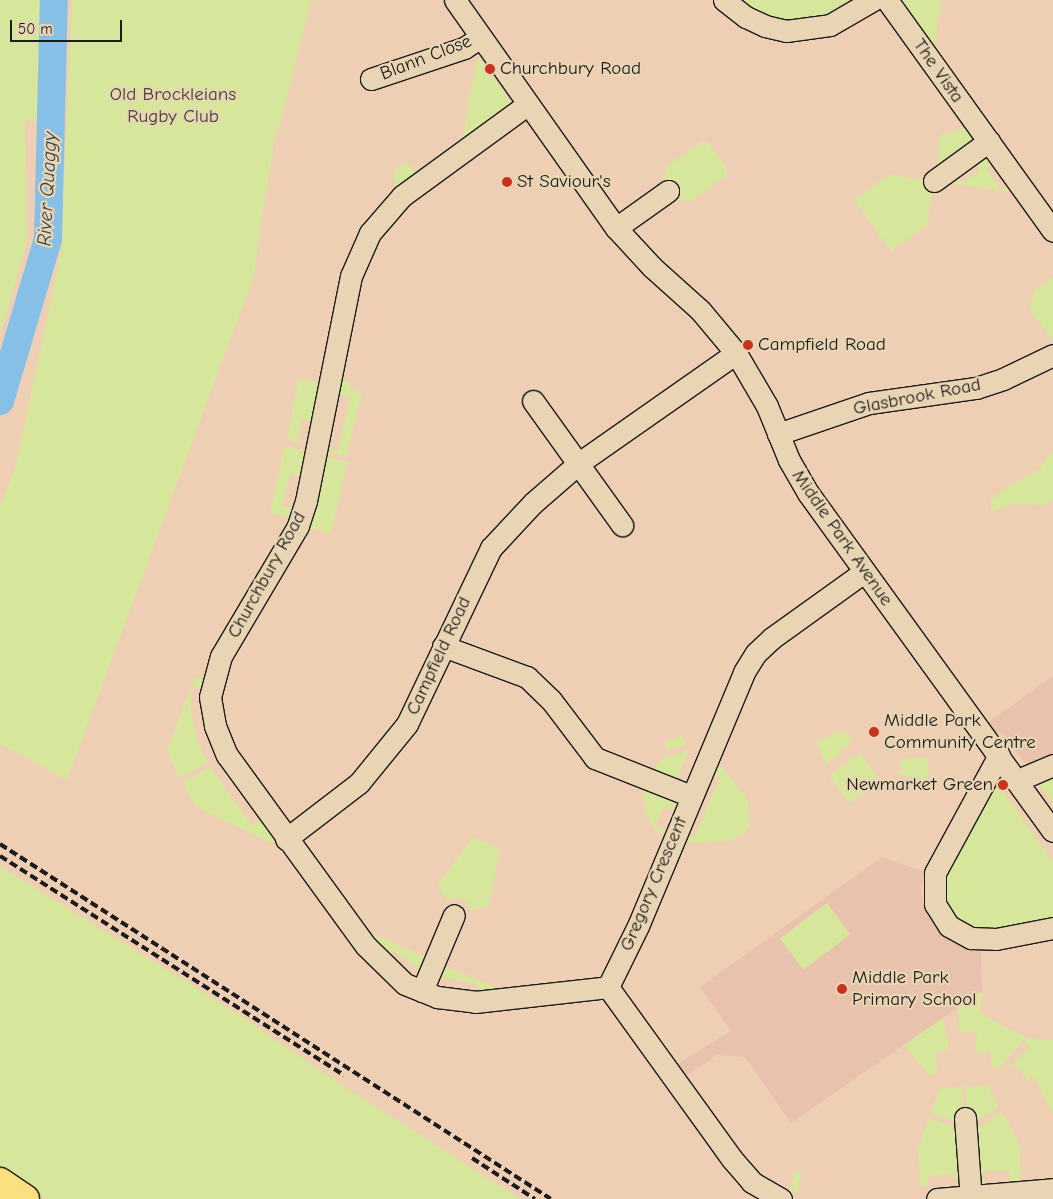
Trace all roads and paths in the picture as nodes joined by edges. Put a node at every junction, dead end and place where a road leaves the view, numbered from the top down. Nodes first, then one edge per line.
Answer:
1 (455, 0) edge
2 (724, 0) edge
3 (873, 0) edge
4 (887, 0) edge
5 (481, 37) junction
6 (372, 79) dead end
7 (528, 104) junction
8 (989, 142) junction
9 (934, 181) dead end
10 (668, 191) dead end
11 (616, 228) junction
12 (1053, 231) edge
13 (736, 353) junction
14 (1053, 356) edge
15 (533, 401) dead end
16 (778, 434) junction
17 (579, 463) junction
18 (622, 525) dead end
19 (864, 572) junction
20 (443, 646) junction
21 (999, 754) junction
22 (1053, 765) edge
23 (1018, 780) junction
24 (692, 796) junction
25 (1053, 831) edge
26 (286, 839) junction
27 (454, 915) dead end
28 (1053, 928) edge
29 (608, 987) junction
30 (422, 991) junction
31 (965, 1118) dead end
32 (0, 1182) edge
33 (1053, 1189) edge
34 (971, 1197) edge
35 (25, 1199) edge
36 (781, 1199) edge
37 (937, 1199) edge

1 - 5 street, Middle Park Avenue
2 - 3 street
4 - 8 street, The Vista
5 - 6 street, Blann Close
5 - 7 street, Middle Park Avenue
7 - 11 street, Middle Park Avenue
7 - 26 street, Churchbury Road
8 - 9 street
8 - 12 street, The Vista
10 - 11 street
11 - 13 street, Middle Park Avenue
13 - 16 street, Middle Park Avenue
13 - 17 street, Campfield Road
14 - 16 street, Glasbrook Road
15 - 17 street
16 - 19 street, Middle Park Avenue
17 - 18 street
17 - 20 street, Campfield Road
19 - 21 street, Middle Park Avenue
19 - 24 street, Gregory Crescent
20 - 24 street
20 - 26 street, Campfield Road
21 - 23 street, Middle Park Avenue
21 - 28 street
22 - 23 street
23 - 25 street, Middle Park Avenue
24 - 29 street, Gregory Crescent
26 - 30 street, Churchbury Road
27 - 30 street
29 - 30 street, Churchbury Road
29 - 36 street
31 - 34 street
32 - 35 highway
33 - 34 street
34 - 37 street

